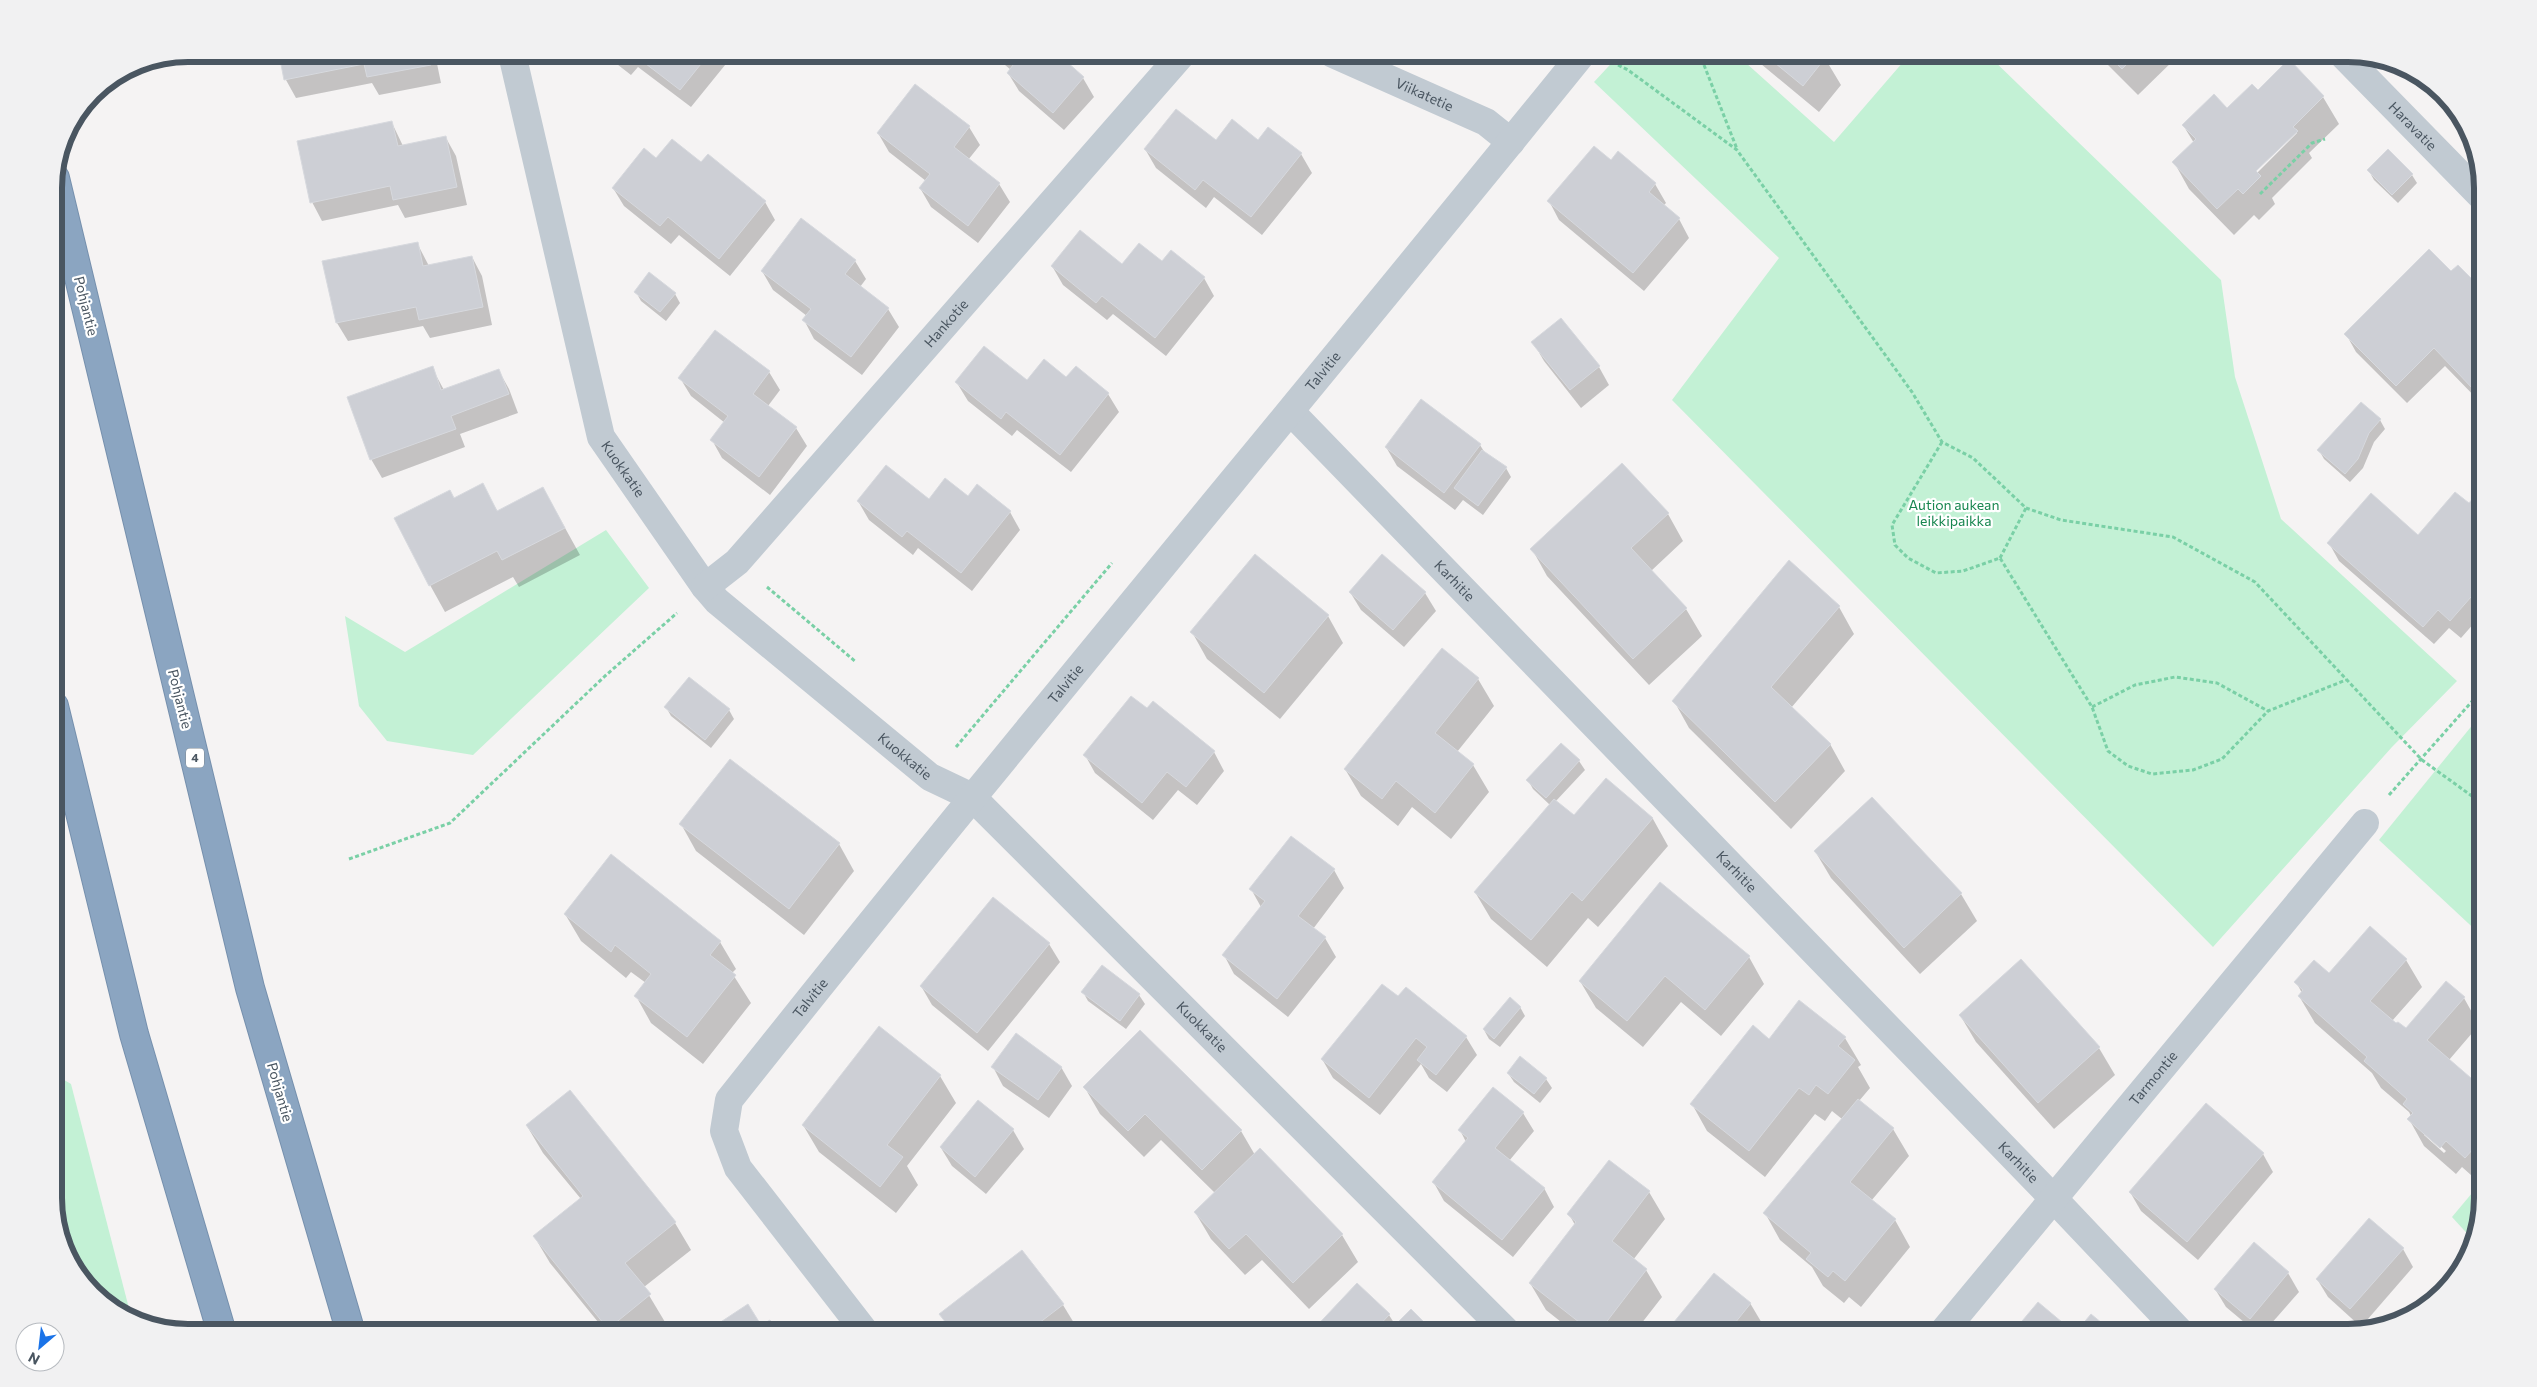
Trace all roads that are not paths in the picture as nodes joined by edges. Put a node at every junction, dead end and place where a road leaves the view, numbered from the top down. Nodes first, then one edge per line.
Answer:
1 (1352, 62) edge
2 (1575, 62) edge
3 (2350, 62) edge
4 (514, 63) edge
5 (1175, 63) edge
6 (1511, 142) junction
7 (2474, 189) edge
8 (63, 211) edge
9 (1291, 412) junction
10 (705, 588) junction
11 (63, 743) edge
12 (972, 797) junction
13 (2365, 822) road end
14 (2053, 1198) junction
15 (219, 1324) edge
16 (348, 1324) edge
17 (859, 1324) edge
18 (1499, 1324) edge
19 (1949, 1324) edge
20 (2172, 1324) edge

1 - 6 street, Viikatetie
2 - 6 street, Talvitie
3 - 7 street, Haravatie
4 - 10 street, Kuokkatie
5 - 10 street, Hankotie
6 - 9 street, Talvitie
8 - 16 highway, Pohjantie / 4
9 - 12 street, Talvitie
9 - 14 street, Karhitie
10 - 12 street, Kuokkatie
11 - 15 highway
12 - 17 street, Talvitie
12 - 18 street, Kuokkatie
13 - 14 street, Tarmontie
14 - 19 street, Tarmontie
14 - 20 street, Karhitie

